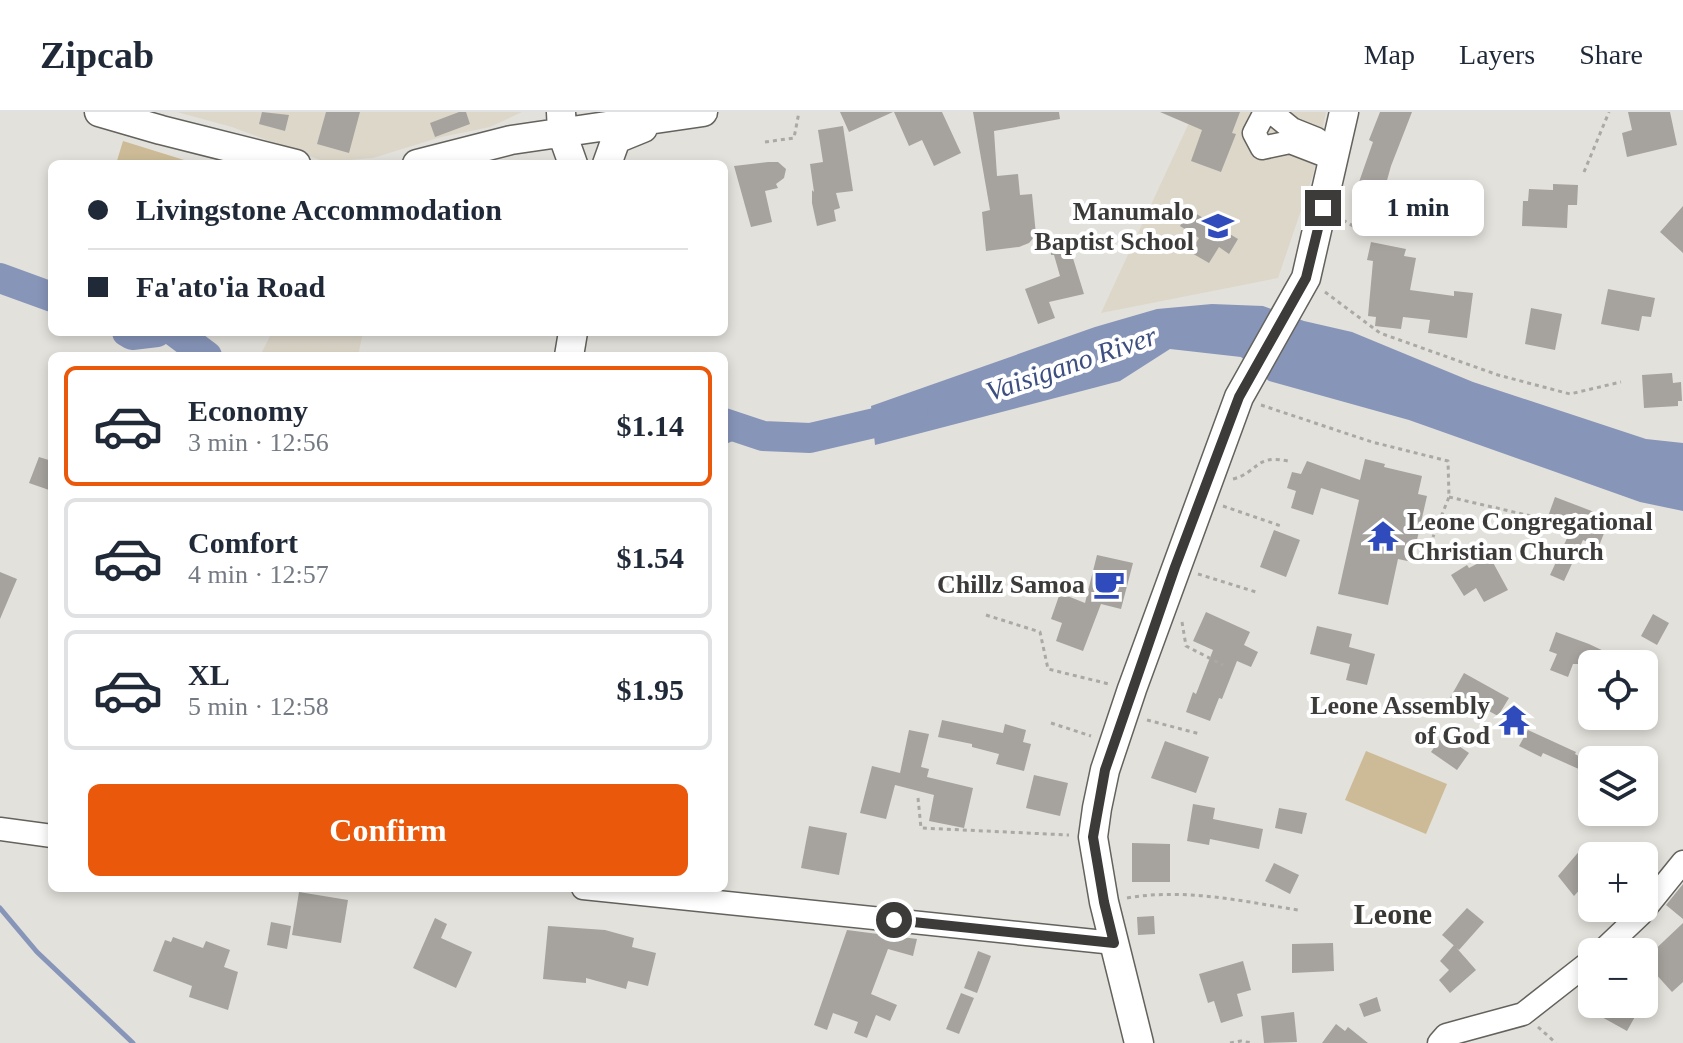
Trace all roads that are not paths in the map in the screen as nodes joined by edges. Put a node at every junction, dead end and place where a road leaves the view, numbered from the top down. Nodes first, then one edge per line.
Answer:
1 (99, 112) edge
2 (703, 112) edge
3 (1265, 112) edge
4 (1271, 112) edge
5 (1344, 112) edge
6 (674, 118) junction
7 (562, 122) edge
8 (1336, 153) junction
9 (280, 160) edge
10 (433, 160) edge
11 (572, 160) edge
12 (608, 160) edge
13 (0, 829) edge
14 (48, 835) edge
15 (1683, 862) edge
16 (622, 892) edge
17 (1616, 938) edge
18 (1114, 943) junction
19 (1578, 971) edge
20 (1443, 1039) edge
21 (1139, 1043) edge

1 - 9 main road
2 - 6 main road
3 - 8 street
4 - 8 street
5 - 8 main road
6 - 7 main road
6 - 12 main road
7 - 10 main road
7 - 11 main road
8 - 18 main road
13 - 14 street
15 - 17 street
16 - 18 street
18 - 21 main road
19 - 20 street

